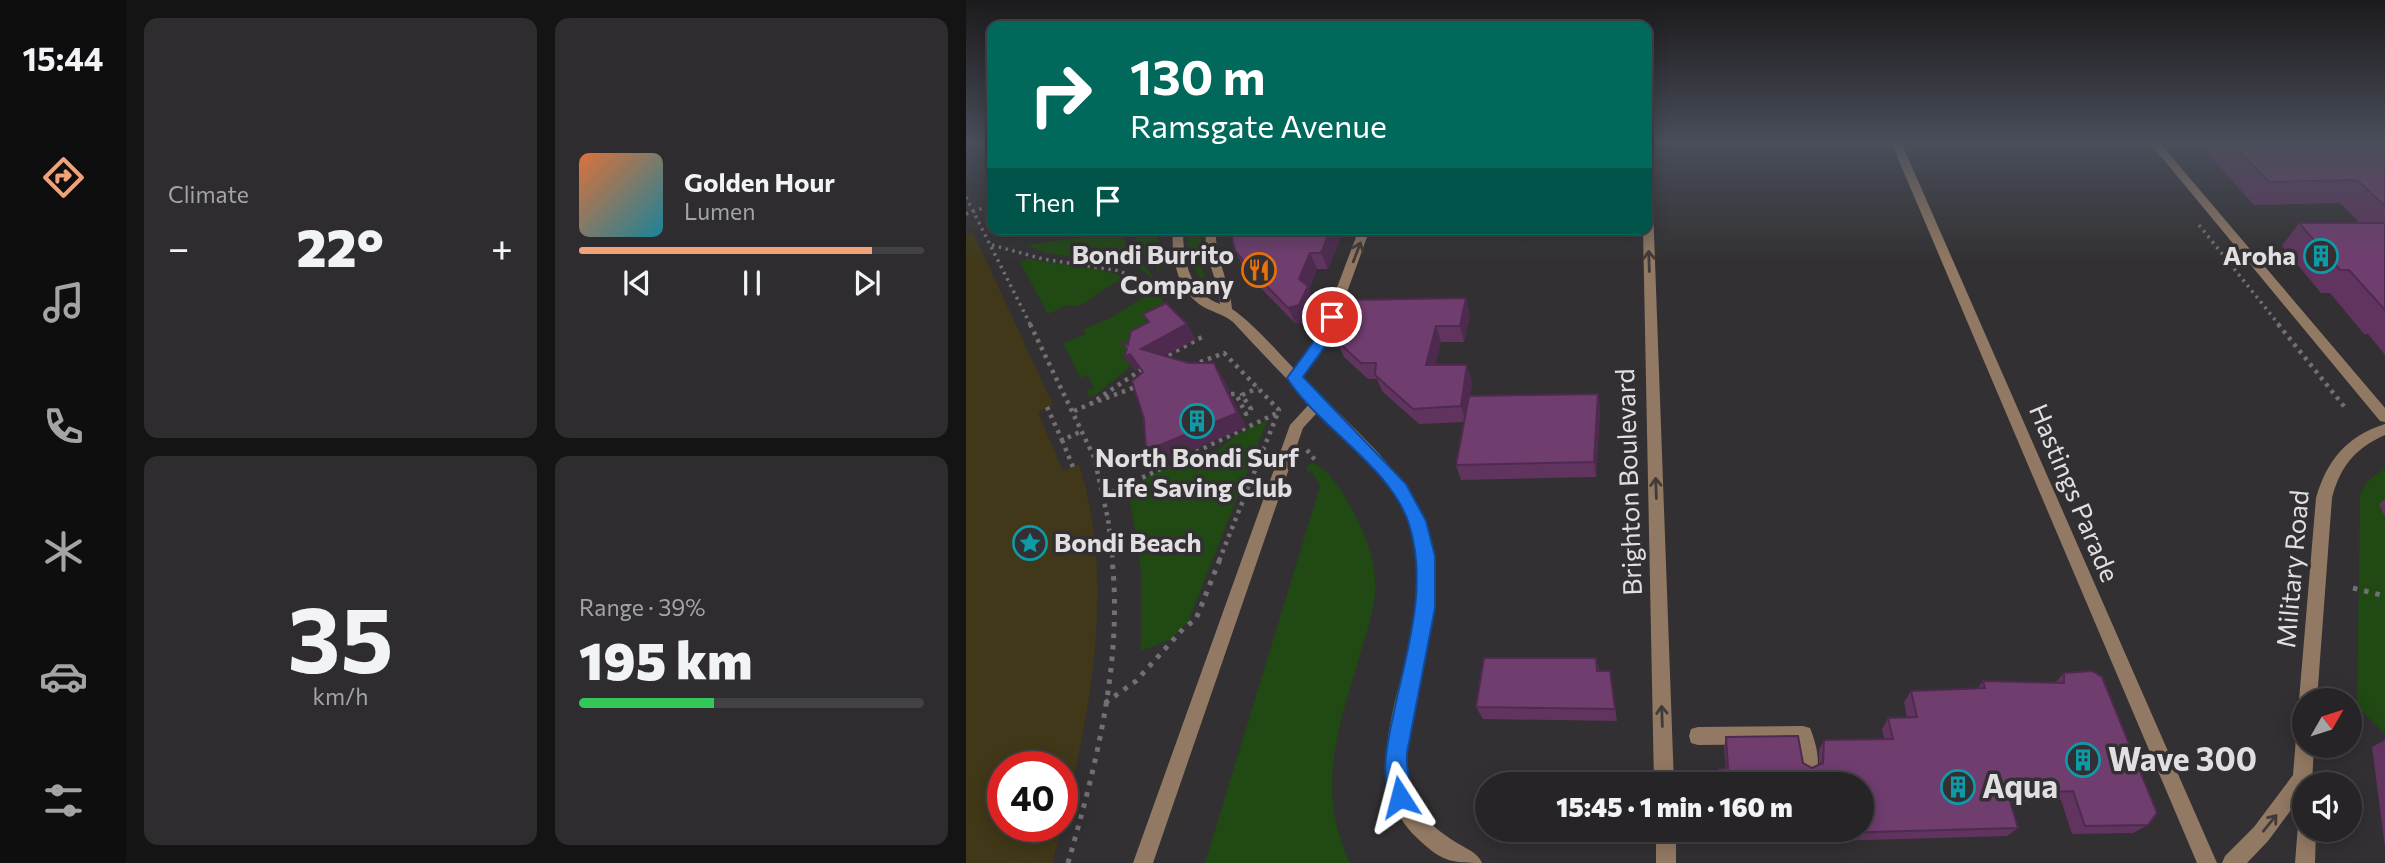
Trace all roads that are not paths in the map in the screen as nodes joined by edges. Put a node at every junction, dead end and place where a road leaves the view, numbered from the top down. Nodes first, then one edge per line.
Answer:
1 (1913, 182) edge
2 (2188, 182) edge
3 (1178, 235) edge
4 (1211, 235) edge
5 (1363, 235) edge
6 (1649, 235) edge
7 (1226, 309) junction
8 (1294, 378) junction
9 (1319, 403) junction
10 (2385, 417) edge
11 (2385, 429) edge
12 (2309, 688) edge
13 (1698, 736) dead end
14 (1809, 765) edge
15 (1664, 772) edge
16 (2292, 793) edge
17 (1666, 842) edge
18 (2306, 842) edge
19 (1143, 863) edge
20 (1472, 863) edge
21 (1667, 863) edge
22 (2207, 863) edge
23 (2232, 863) edge
24 (2305, 863) edge

1 - 22 street, Hastings Parade
2 - 10 street
3 - 7 street
4 - 7 street
8 -> 5 street
15 -> 6 street, Brighton Boulevard
7 - 8 street
8 - 9 street
9 - 19 street
9 - 20 street
11 - 12 street, Military Road
13 - 14 street
23 -> 16 street
17 - 21 street
18 - 24 street

